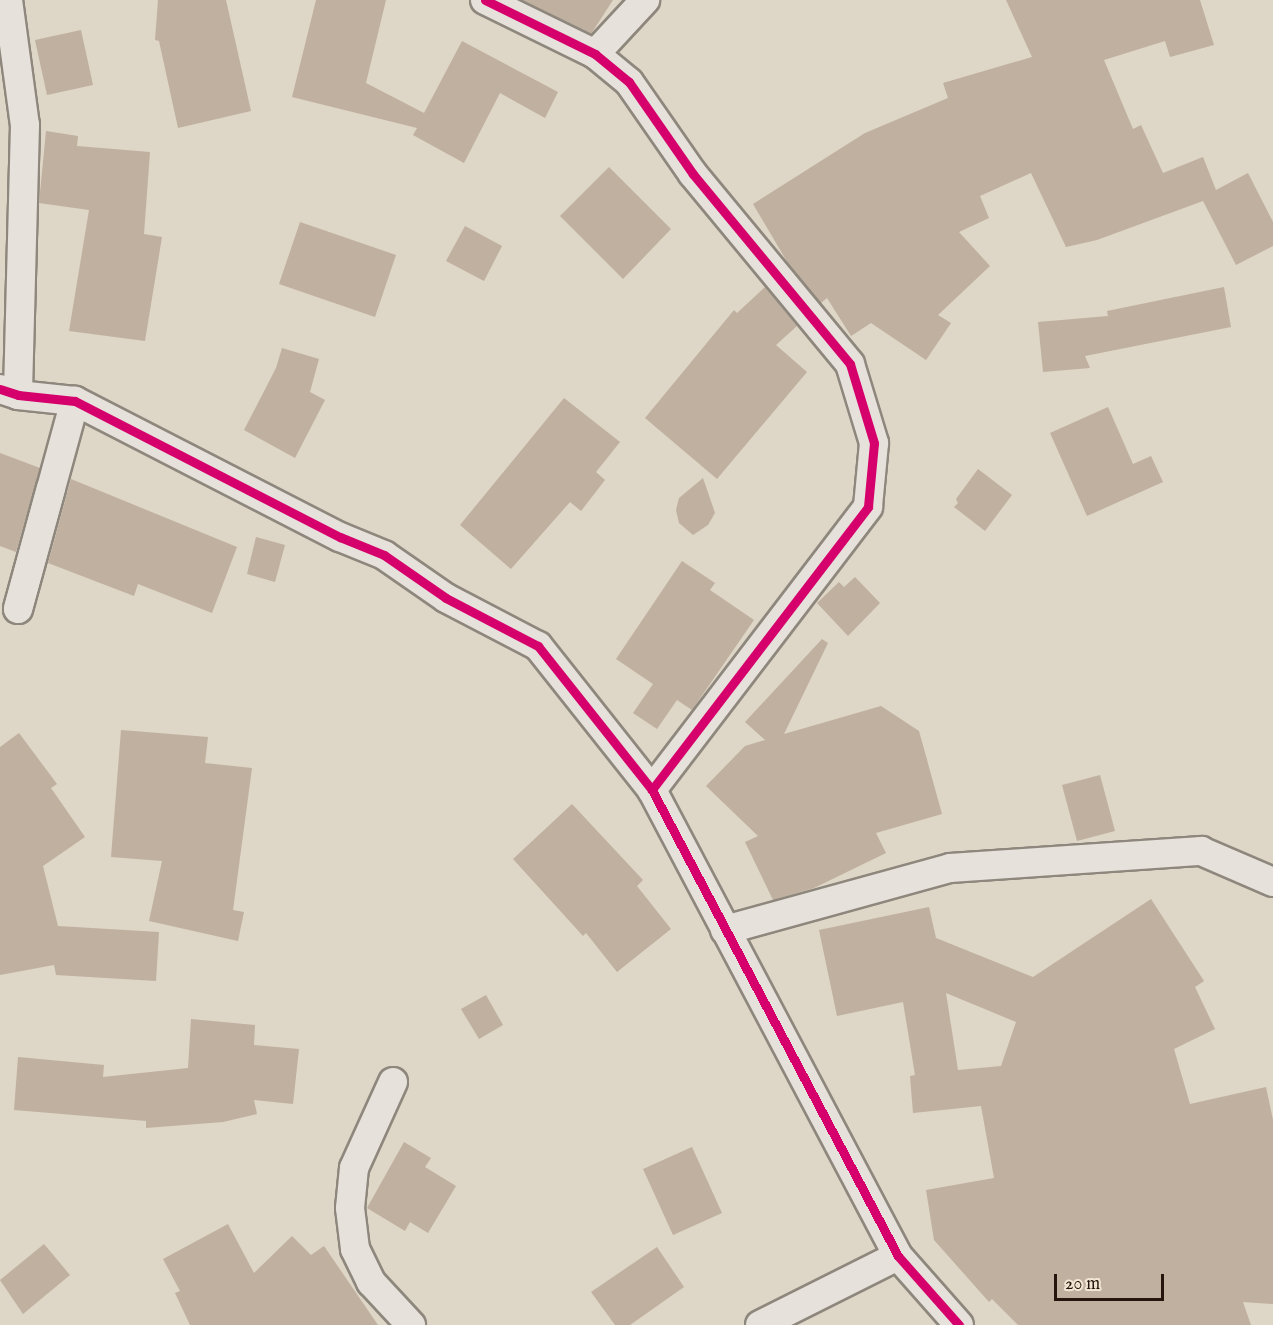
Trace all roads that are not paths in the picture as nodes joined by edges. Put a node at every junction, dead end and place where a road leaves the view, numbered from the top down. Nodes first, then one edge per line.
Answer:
1 (8, 0) edge
2 (485, 0) edge
3 (645, 0) edge
4 (595, 54) junction
5 (9, 392) edge
6 (75, 402) junction
7 (51, 488) dead end
8 (651, 790) junction
9 (1273, 882) edge
10 (725, 930) junction
11 (393, 1082) dead end
12 (898, 1256) junction
13 (411, 1325) edge
14 (760, 1325) edge
15 (959, 1325) edge

1 - 5 street
2 - 4 street
3 - 4 street
4 - 8 street
5 - 6 street
6 - 7 street
6 - 8 street
8 - 10 street
9 - 10 street
10 - 12 street
11 - 13 street
12 - 14 street
12 - 15 street

